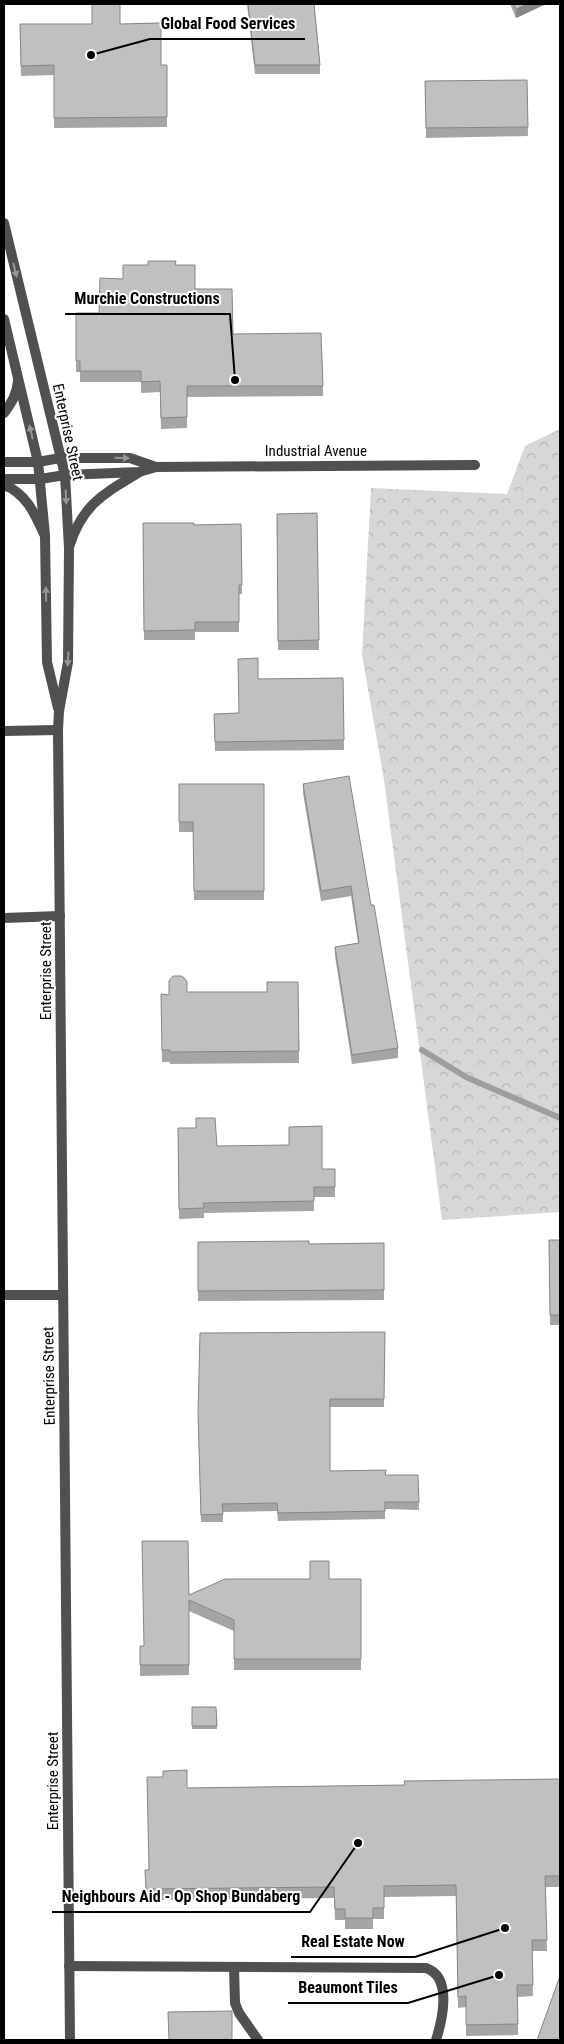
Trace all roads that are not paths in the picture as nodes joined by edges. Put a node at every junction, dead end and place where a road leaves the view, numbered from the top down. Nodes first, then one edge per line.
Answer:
1 (4, 223) edge
2 (4, 319) edge
3 (18, 380) junction
4 (4, 413) edge
5 (60, 458) junction
6 (4, 462) edge
7 (38, 462) junction
8 (475, 465) dead end
9 (156, 467) junction
10 (139, 472) junction
11 (65, 475) junction
12 (4, 479) edge
13 (40, 479) junction
14 (4, 485) edge
15 (45, 535) junction
16 (69, 548) junction
17 (59, 711) junction
18 (58, 730) junction
19 (4, 731) edge
20 (60, 916) junction
21 (4, 918) edge
22 (4, 1295) edge
23 (63, 1295) junction
24 (69, 1966) junction
25 (234, 1967) junction
26 (70, 2040) edge
27 (258, 2040) edge
28 (436, 2040) edge

1 -> 5 street, Enterprise Street
2 - 3 street, Enterprise Street
3 - 4 street
7 -> 3 street, Enterprise Street
5 - 7 street, Industrial Avenue
5 -> 9 street, Industrial Avenue
5 - 11 street, Enterprise Street
6 - 7 street, Industrial Avenue
7 - 13 street, Enterprise Street
8 - 9 street, Industrial Avenue
9 - 10 street, Industrial Avenue
10 - 11 street, Industrial Avenue
10 - 16 street
11 - 13 street, Industrial Avenue
11 -> 16 street, Enterprise Street
12 - 13 street, Industrial Avenue
13 - 15 street, Enterprise Street
14 - 15 street
17 -> 15 street, Enterprise Street
16 -> 17 street, Enterprise Street
17 - 18 street, Enterprise Street
18 - 19 street
18 - 20 street, Enterprise Street
20 - 21 street
20 - 23 street, Enterprise Street
22 - 23 street
23 - 24 street, Enterprise Street
24 - 25 street
24 - 26 street, Enterprise Street
25 - 27 street
25 - 28 street

